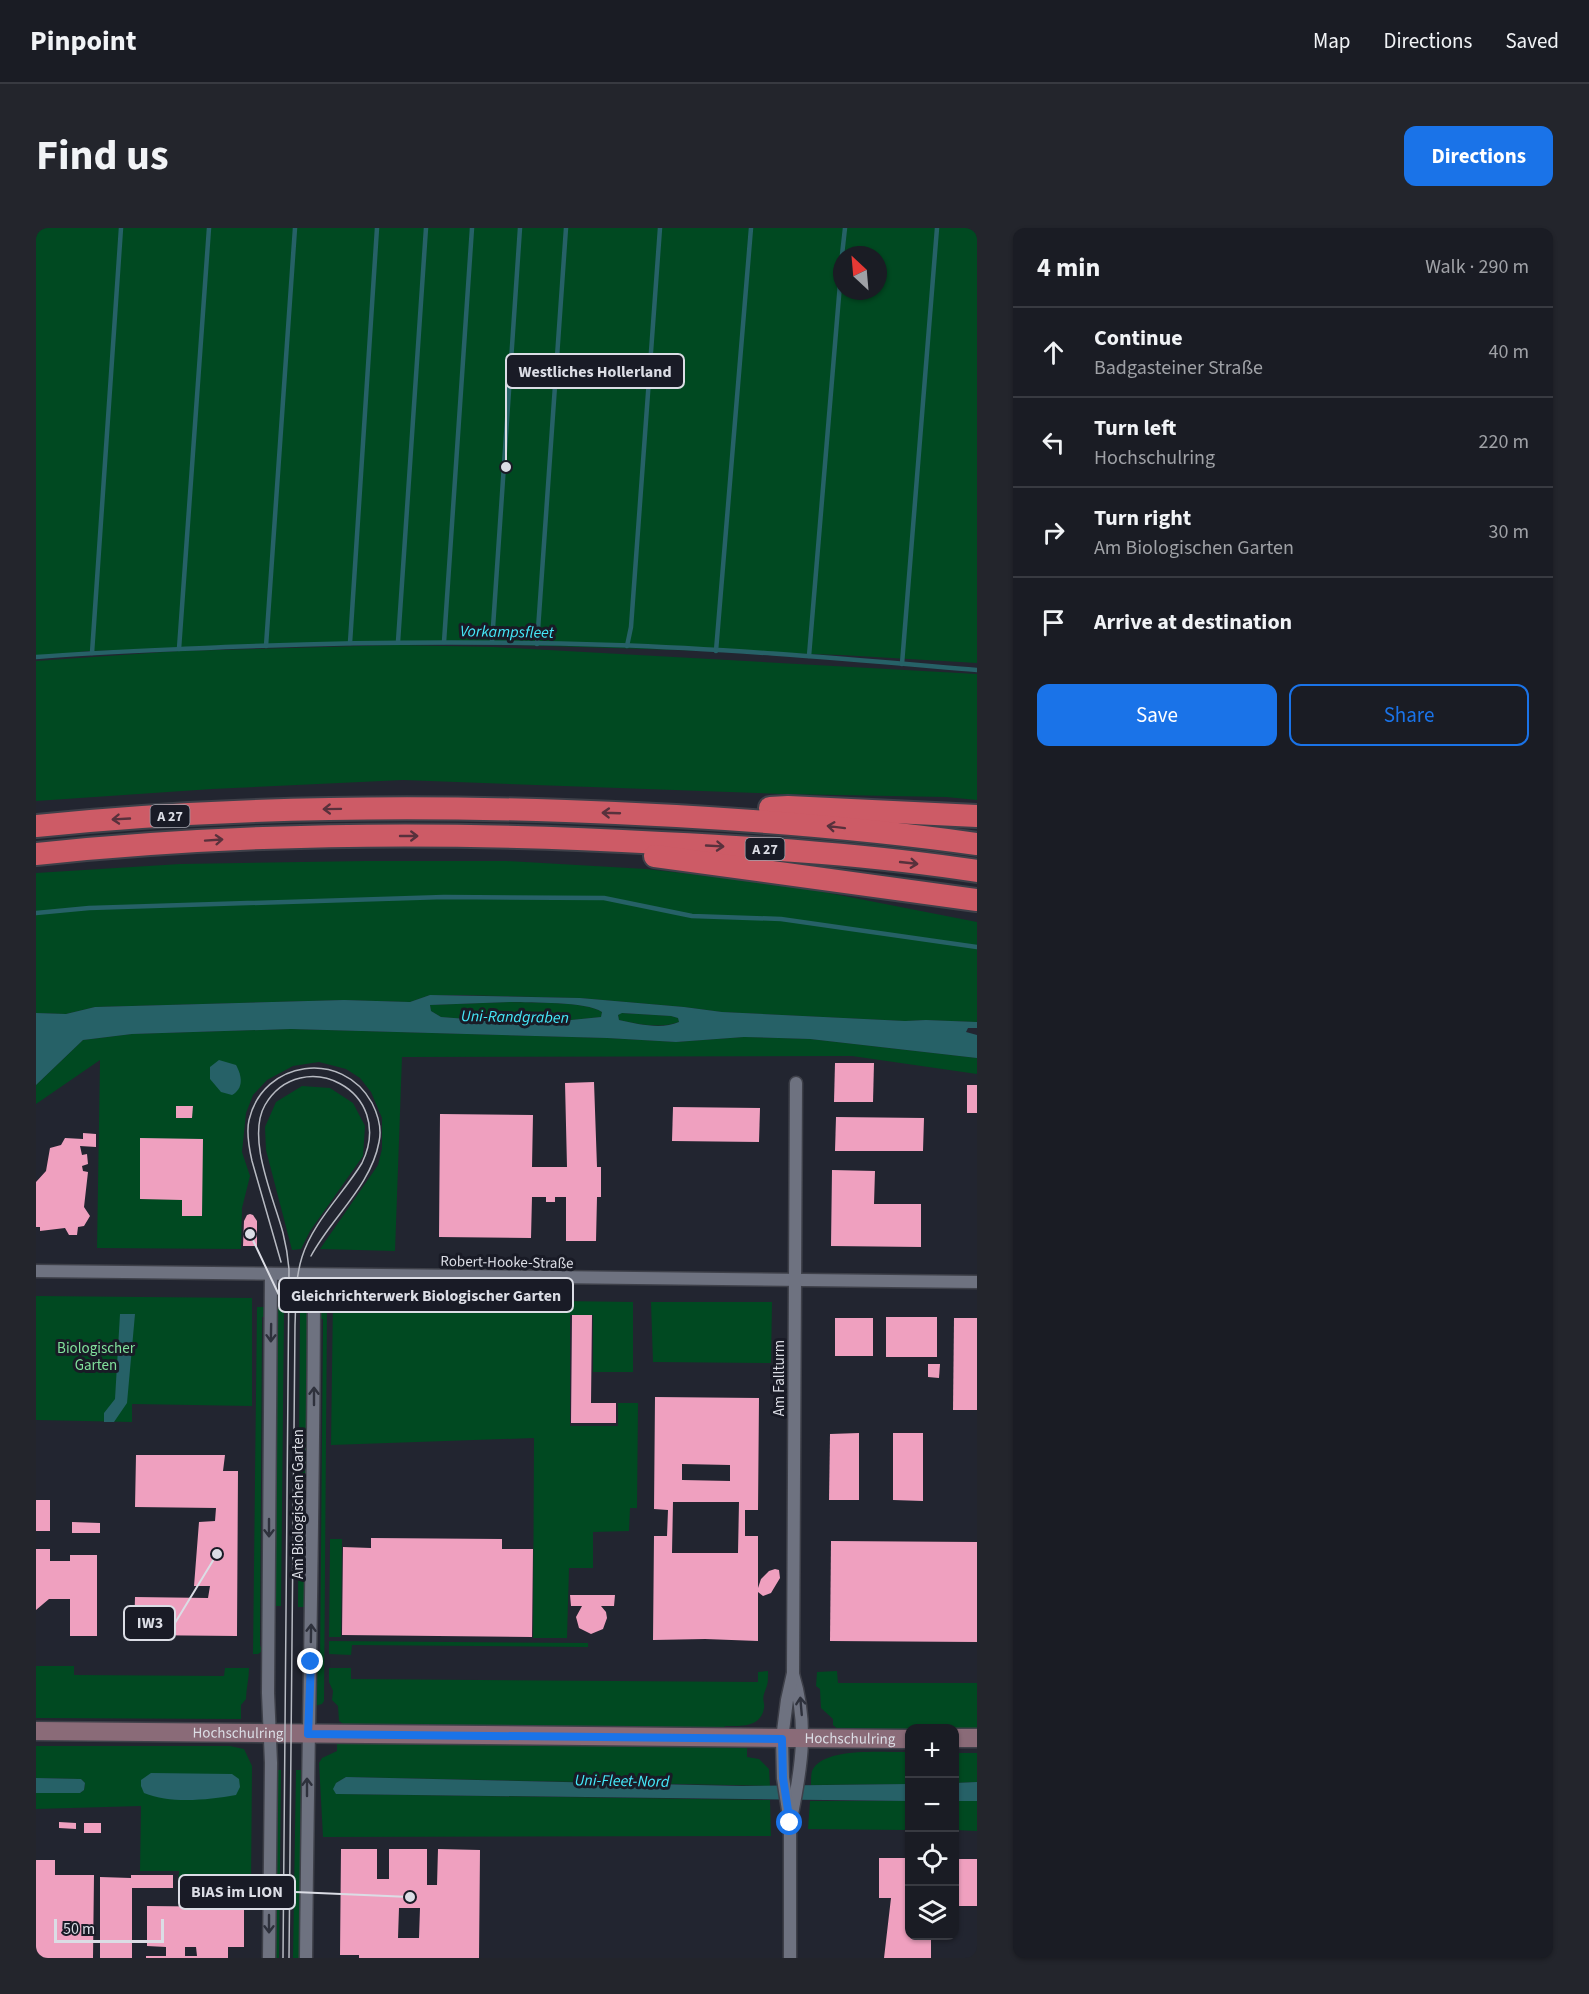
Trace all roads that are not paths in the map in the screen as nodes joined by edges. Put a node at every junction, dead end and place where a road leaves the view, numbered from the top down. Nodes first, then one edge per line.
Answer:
1 (670, 815) junction
2 (977, 816) edge
3 (36, 826) edge
4 (552, 837) junction
5 (977, 844) edge
6 (36, 855) edge
7 (977, 871) edge
8 (977, 900) edge
9 (796, 1083) dead end
10 (36, 1271) edge
11 (271, 1274) junction
12 (314, 1275) junction
13 (795, 1280) junction
14 (977, 1282) edge
15 (793, 1673) junction
16 (36, 1731) edge
17 (271, 1733) junction
18 (308, 1734) junction
19 (959, 1738) edge
20 (977, 1738) edge
21 (782, 1739) junction
22 (802, 1739) junction
23 (905, 1739) edge
24 (791, 1805) junction
25 (268, 1958) edge
26 (306, 1958) edge
27 (790, 1958) edge

1 - 2 highway
1 -> 3 highway, A 27
5 -> 1 highway, A 27
6 -> 4 highway, A 27
4 -> 7 highway, A 27
4 - 8 highway
9 - 13 street, Am Fallturm
10 - 11 street, Robert-Hooke-Straße
11 - 12 street, Robert-Hooke-Straße
11 -> 17 street, Am Biologischen Garten
12 - 13 street, Robert-Hooke-Straße
18 -> 12 street, Am Biologischen Garten
13 - 14 street, Robert-Hooke-Straße
13 - 15 street, Am Fallturm
15 - 21 street, Am Fallturm
22 -> 15 street, Am Fallturm
16 - 17 street, Hochschulring
17 - 18 street, Hochschulring
17 -> 25 street, Am Biologischen Garten
18 - 21 street, Hochschulring
26 -> 18 street, Am Biologischen Garten
19 - 20 street
21 - 22 street, Hochschulring
21 - 24 street, Am Fallturm
22 - 23 street, Hochschulring
22 - 24 street, Am Fallturm
24 - 27 street, Am Fallturm

